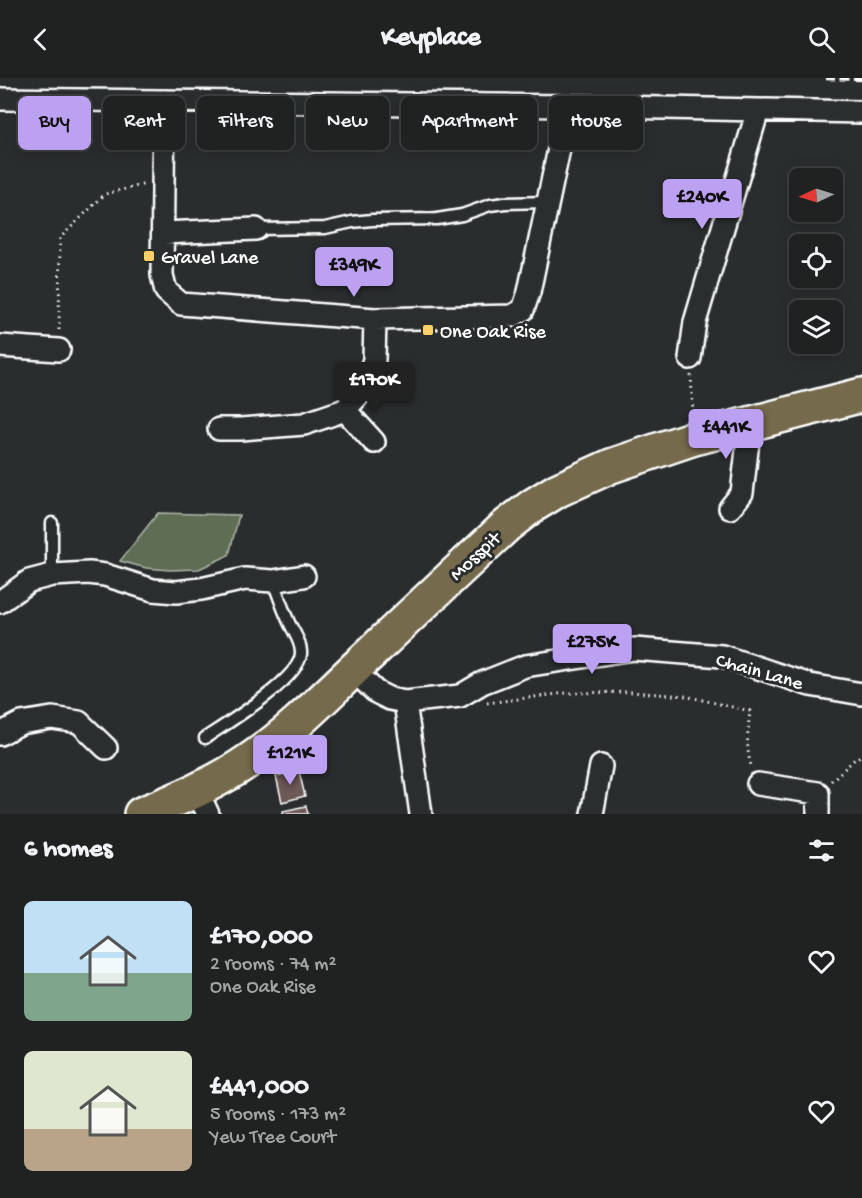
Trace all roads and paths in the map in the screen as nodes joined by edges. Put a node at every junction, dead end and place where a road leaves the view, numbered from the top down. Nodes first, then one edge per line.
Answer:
1 (0, 99) edge
2 (103, 100) edge
3 (185, 101) edge
4 (549, 106) edge
5 (643, 108) edge
6 (758, 110) junction
7 (862, 112) edge
8 (163, 150) edge
9 (559, 150) edge
10 (163, 180) junction
11 (549, 202) junction
12 (256, 229) joint
13 (163, 233) junction
14 (375, 319) junction
15 (0, 346) edge
16 (59, 350) joint
17 (690, 358) joint
18 (862, 395) edge
19 (345, 410) junction
20 (750, 424) junction
21 (219, 429) dead end
22 (694, 438) junction
23 (374, 442) dead end
24 (730, 508) dead end
25 (52, 523) dead end
26 (52, 575) junction
27 (304, 576) dead end
28 (273, 581) junction
29 (0, 602) edge
30 (353, 669) junction
31 (862, 694) edge
32 (460, 696) junction
33 (405, 702) junction
34 (0, 734) edge
35 (205, 738) dead end
36 (106, 748) dead end
37 (862, 755) edge
38 (601, 766) dead end
39 (758, 784) joint
40 (818, 793) junction
41 (203, 802) edge
42 (141, 814) edge
43 (421, 814) edge
44 (592, 814) edge
45 (818, 814) edge

1 - 2 street
3 - 4 street
5 - 6 street
6 - 7 street
6 - 17 street
8 - 10 street
9 - 11 street
10 - 13 street
10 - 16 path
11 - 12 lane
11 - 14 street
12 - 13 street
13 - 14 street
14 - 19 street
15 - 16 street
17 - 22 path
18 - 20 highway, Mosspit
19 - 21 street
19 - 23 street
20 - 22 highway, Mosspit
20 - 24 street
22 - 30 highway, Mosspit
25 - 26 lane
26 - 28 street
26 - 29 street
27 - 28 street
28 - 35 lane
30 - 33 street, Chain Lane
30 - 41 highway, Mosspit
31 - 32 street, Chain Lane
32 - 33 street, Chain Lane
32 - 39 path
33 - 43 street
34 - 36 street
37 - 40 path
38 - 44 street
39 - 40 street
40 - 45 street
41 - 42 highway, Mosspit

